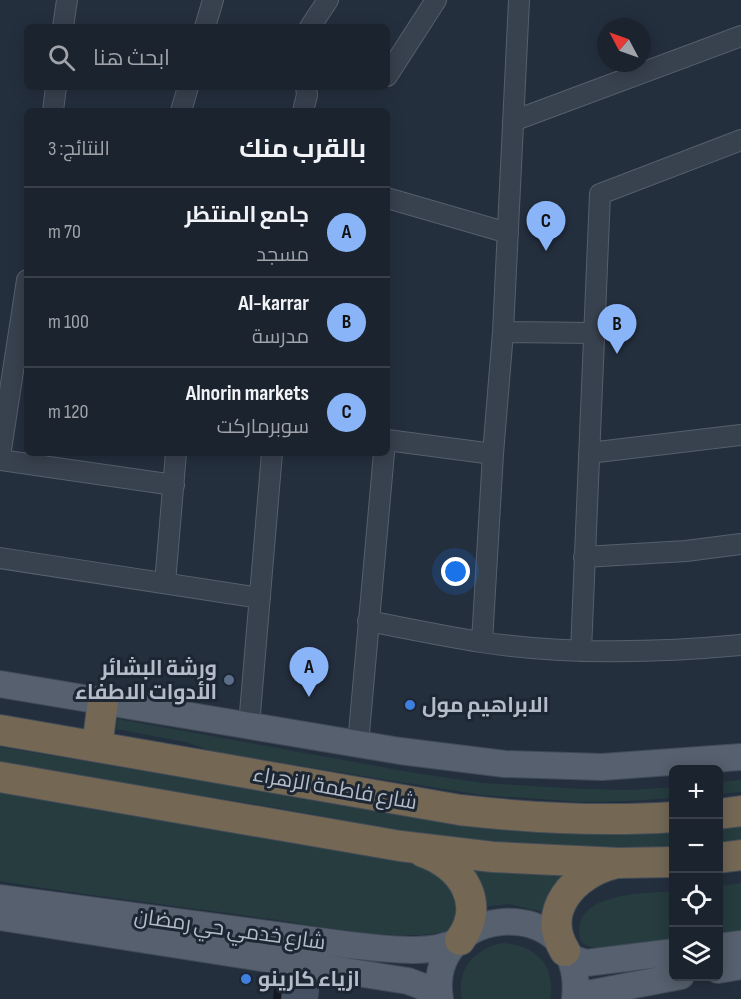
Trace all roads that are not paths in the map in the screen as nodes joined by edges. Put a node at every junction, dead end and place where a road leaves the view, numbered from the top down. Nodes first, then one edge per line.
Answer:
1 (67, 0) edge
2 (213, 0) edge
3 (328, 0) edge
4 (436, 0) edge
5 (521, 1) edge
6 (63, 24) edge
7 (206, 24) edge
8 (312, 24) edge
9 (741, 36) edge
10 (390, 71) edge
11 (56, 90) edge
12 (187, 90) edge
13 (306, 90) edge
14 (53, 108) edge
15 (182, 108) edge
16 (304, 108) edge
17 (513, 121) junction
18 (740, 143) edge
19 (390, 199) edge
20 (508, 232) junction
21 (24, 300) edge
22 (503, 332) junction
23 (594, 333) junction
24 (741, 435) edge
25 (390, 440) edge
26 (589, 453) junction
27 (493, 454) junction
28 (176, 456) edge
29 (272, 456) edge
30 (384, 456) edge
31 (0, 458) edge
32 (174, 484) junction
33 (741, 544) edge
34 (584, 556) junction
35 (0, 558) edge
36 (165, 583) junction
37 (260, 598) junction
38 (368, 621) junction
39 (482, 642) junction
40 (741, 645) edge
41 (580, 651) junction
42 (0, 684) edge
43 (103, 701) junction
44 (249, 725) junction
45 (0, 730) edge
46 (358, 744) junction
47 (97, 747) junction
48 (741, 757) edge
49 (0, 777) edge
50 (741, 811) edge
51 (723, 813) edge
52 (669, 817) edge
53 (400, 846) junction
54 (741, 855) edge
55 (723, 857) edge
56 (669, 862) edge
57 (619, 863) junction
58 (0, 898) edge
59 (0, 917) edge
60 (460, 940) junction
61 (741, 944) edge
62 (723, 946) edge
63 (565, 951) junction
64 (669, 953) edge
65 (741, 966) edge
66 (723, 969) edge
67 (669, 978) edge
68 (682, 981) edge
69 (438, 999) edge
70 (577, 999) edge
71 (664, 999) edge

1 - 6 street
2 - 7 street
3 - 8 street
4 - 10 street
5 - 17 street
9 - 17 street
11 - 14 street
12 - 15 street
13 - 16 street
17 - 20 street
18 - 23 street
19 - 20 street
20 - 22 street
21 - 31 street
22 - 23 street
22 - 27 street
23 - 26 street
24 - 26 street
25 - 27 street
26 - 34 street
27 - 39 street
28 - 32 street
29 - 37 street
30 - 38 street
31 - 32 street
32 - 36 street
33 - 34 street
34 - 41 street
35 - 36 street
36 - 37 street
37 - 44 street
38 - 39 street
38 - 46 street
39 - 41 street
40 - 41 street
42 - 43 main road
43 - 44 main road
43 - 47 highway
44 - 46 main road
45 - 47 highway, شارع فاطمة الزهراء
46 - 48 main road
47 - 52 highway, شارع فاطمة الزهراء
49 - 53 highway
50 - 51 highway
53 - 57 highway
53 - 60 highway
54 - 55 highway
56 - 57 highway
57 - 63 highway
58 - 60 main road, شارع خدمي حي رمضان
59 - 69 main road, شارع خدمي حي رمضان
60 - 63 main road
60 - 69 main road
61 - 62 main road
63 - 64 main road
63 - 70 main road
65 - 66 main road
67 - 70 main road
68 - 71 main road

